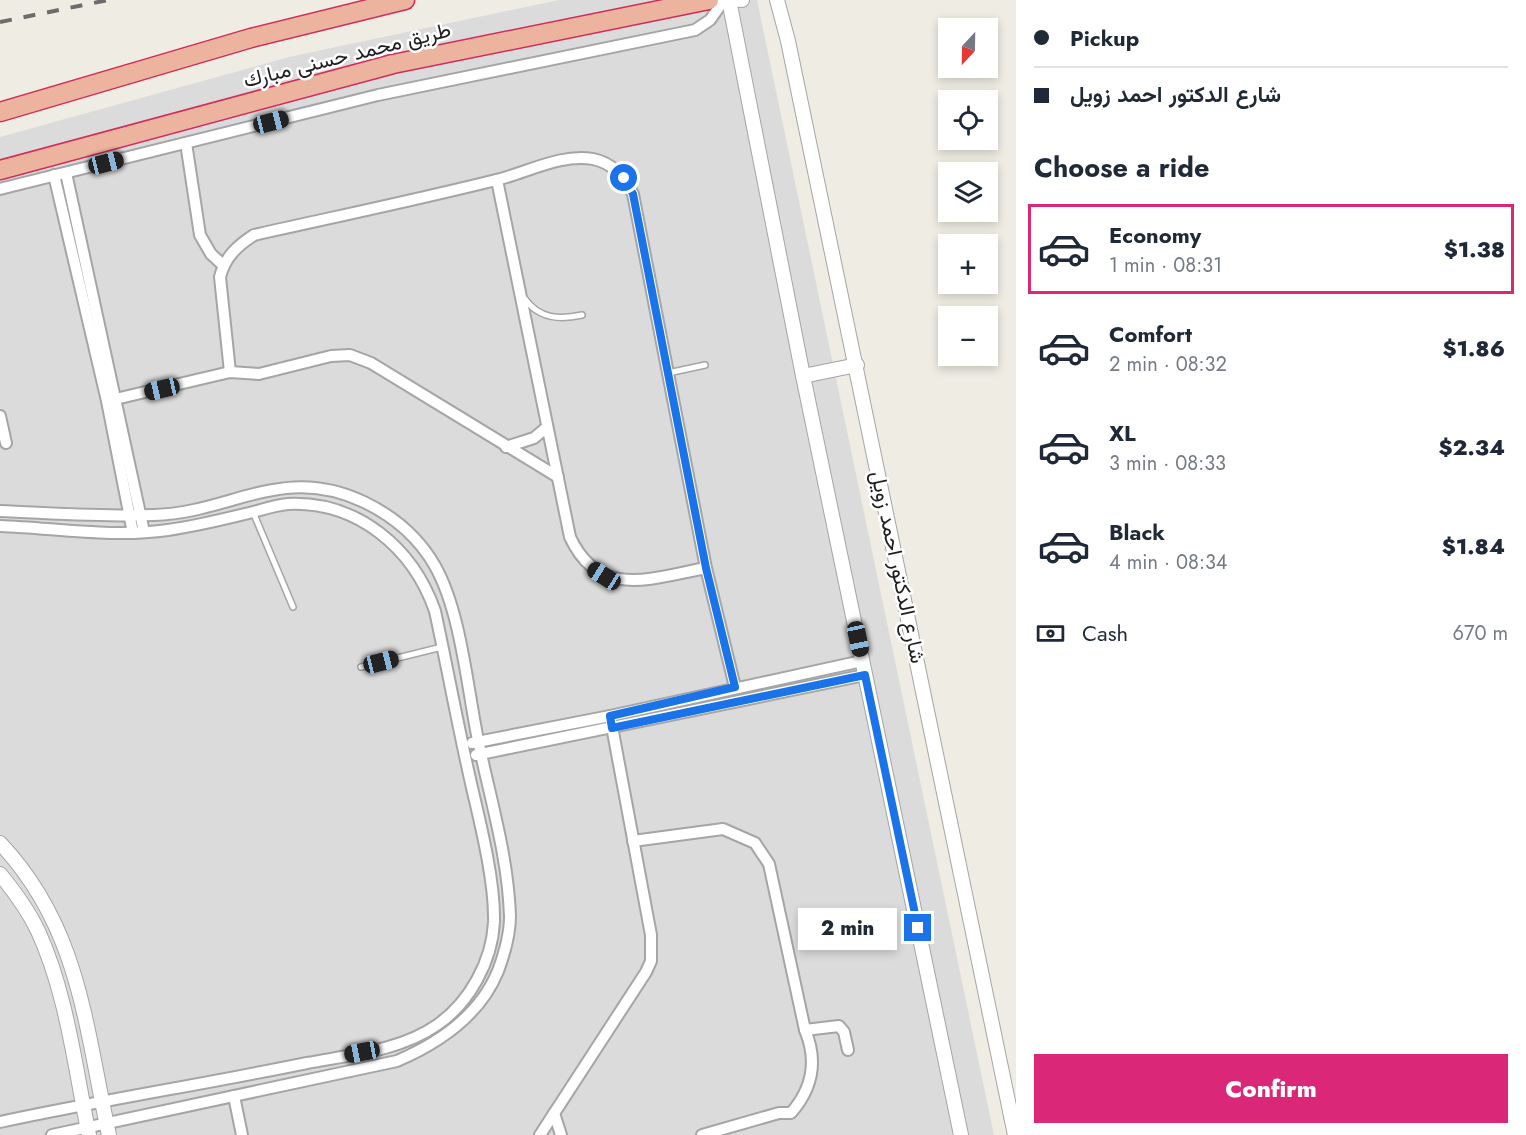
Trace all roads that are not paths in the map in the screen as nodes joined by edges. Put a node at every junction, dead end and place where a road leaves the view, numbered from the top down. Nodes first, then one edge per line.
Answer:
1 (405, 0) edge
2 (709, 0) edge
3 (724, 0) edge
4 (729, 0) edge
5 (777, 0) edge
6 (0, 112) edge
7 (186, 143) junction
8 (0, 170) edge
9 (66, 173) junction
10 (54, 176) junction
11 (497, 180) junction
12 (0, 189) edge
13 (223, 265) junction
14 (520, 293) junction
15 (582, 315) dead end
16 (705, 365) dead end
17 (857, 365) junction
18 (230, 372) junction
19 (668, 373) junction
20 (803, 376) junction
21 (111, 400) junction
22 (0, 416) edge
23 (547, 428) junction
24 (6, 443) dead end
25 (506, 447) junction
26 (558, 477) junction
27 (0, 511) edge
28 (253, 512) junction
29 (135, 515) junction
30 (0, 526) edge
31 (139, 532) junction
32 (706, 568) junction
33 (293, 606) dead end
34 (442, 646) junction
35 (862, 661) junction
36 (361, 667) dead end
37 (865, 675) junction
38 (735, 687) junction
39 (610, 716) junction
40 (612, 728) junction
41 (478, 742) junction
42 (463, 745) junction
43 (481, 754) junction
44 (467, 756) junction
45 (633, 841) junction
46 (0, 843) edge
47 (0, 874) edge
48 (805, 1030) junction
49 (848, 1050) dead end
50 (234, 1096) junction
51 (100, 1101) junction
52 (82, 1104) junction
53 (554, 1113) junction
54 (0, 1122) edge
55 (108, 1129) edge
56 (88, 1131) edge
57 (52, 1135) edge
58 (242, 1135) edge
59 (540, 1135) edge
60 (561, 1135) edge
61 (702, 1135) edge
62 (961, 1135) edge
63 (1015, 1135) edge

1 - 6 highway, طريق محمد حسنى مبارك
2 - 8 highway, طريق محمد حسنى مبارك
3 - 7 street
4 - 20 street
5 - 17 street, شارع الدكتور احمد زويل
7 - 9 street
7 - 13 street
9 - 10 street
9 - 21 street
10 - 12 street
10 - 21 street
11 - 13 street
11 - 14 street
11 - 19 street
13 - 18 street
14 - 15 lane
14 - 23 street
16 - 19 lane
17 - 20 street
17 - 63 street, شارع الدكتور احمد زويل
18 - 21 street
18 - 25 street
19 - 32 street
20 - 35 street
21 - 29 street
22 - 24 street
23 - 25 street
23 - 26 street
25 - 26 street
26 - 32 street
27 - 29 street
28 - 31 street
28 - 33 lane
28 - 34 street
29 - 31 street
29 - 41 street
30 - 31 street
32 - 38 street
34 - 36 lane
34 - 42 street
35 - 37 street
35 - 38 street
37 - 40 street
37 - 62 street
38 - 39 street
39 - 40 street
39 - 41 street
40 - 43 street
40 - 45 street
41 - 42 street
41 - 43 street
42 - 44 street
43 - 44 street
43 - 50 street
44 - 51 street
45 - 48 street
45 - 53 street
46 - 51 street
47 - 52 street
48 - 49 street
48 - 61 street
50 - 55 street
50 - 58 street
51 - 52 street
51 - 55 street
52 - 54 street
52 - 56 street
53 - 59 street
53 - 60 street
55 - 56 street
56 - 57 street

